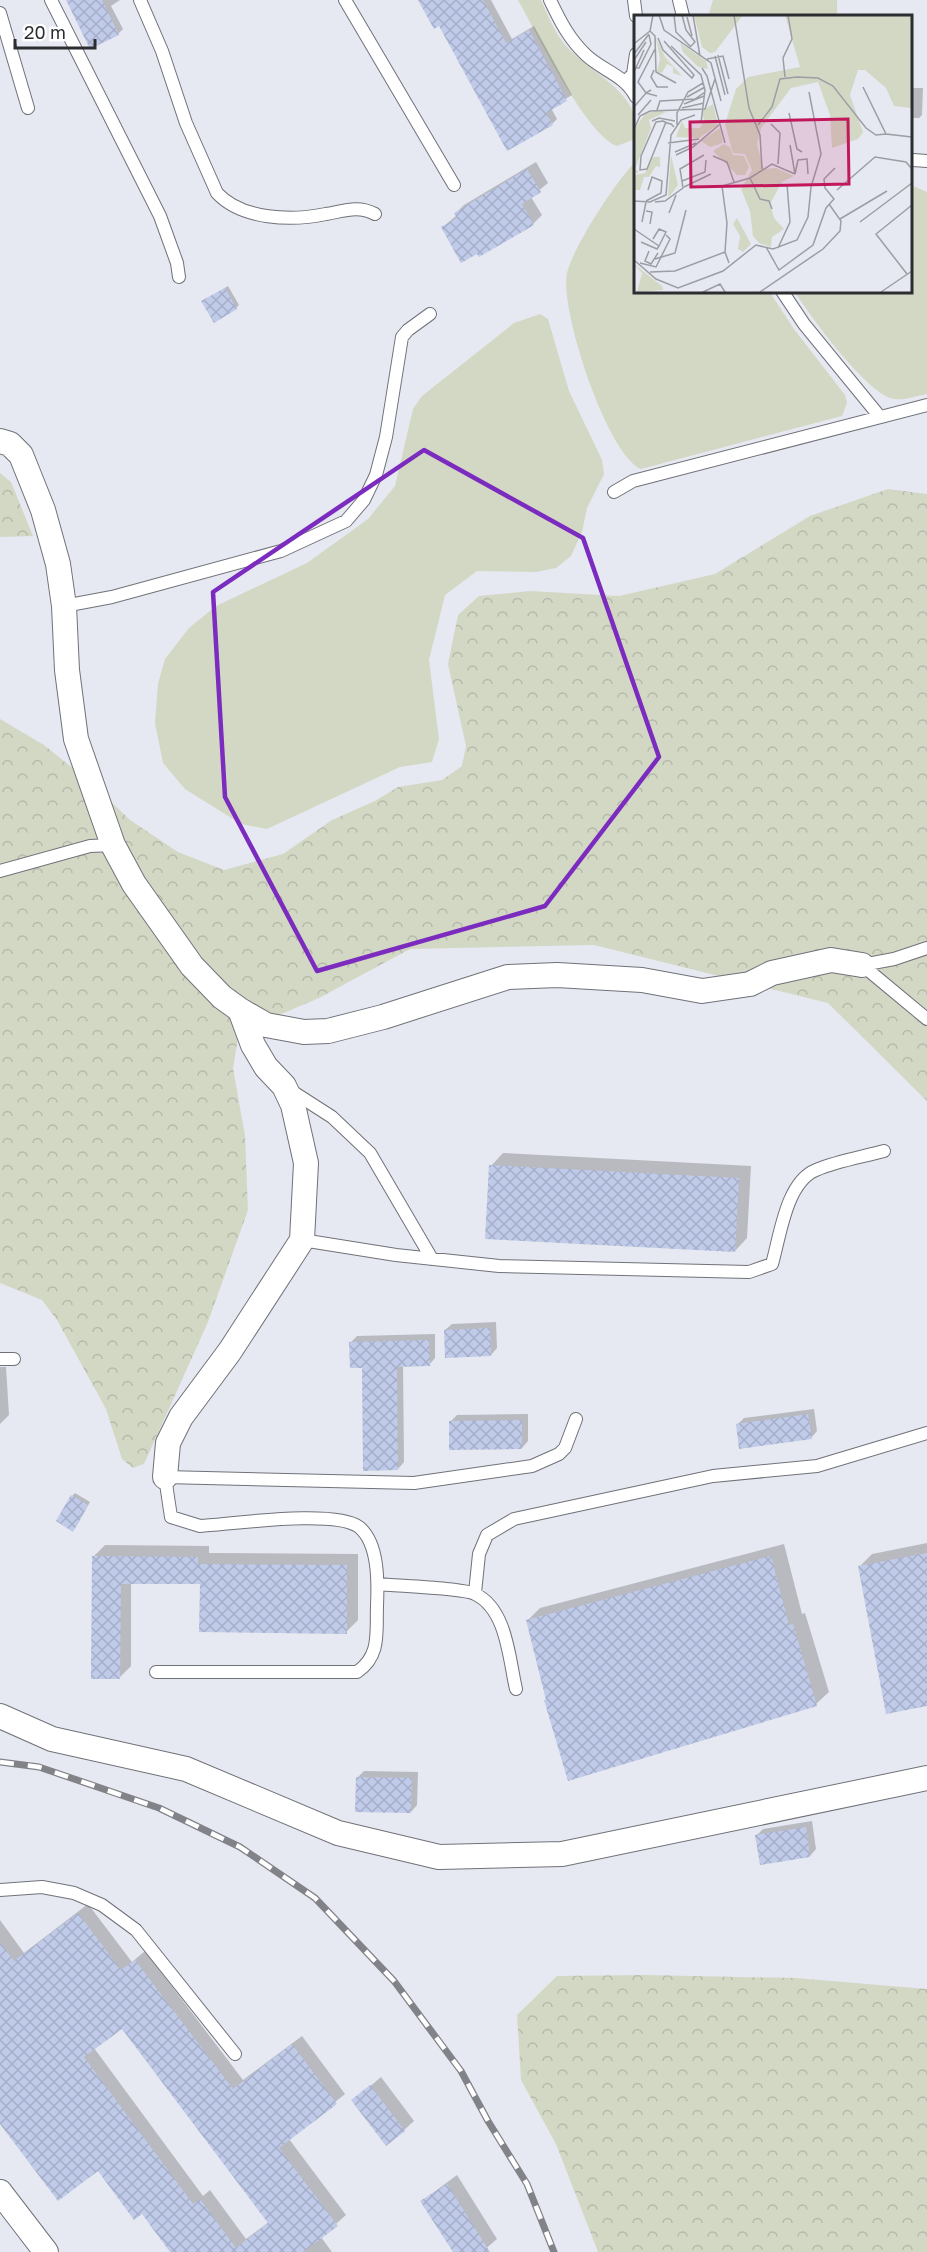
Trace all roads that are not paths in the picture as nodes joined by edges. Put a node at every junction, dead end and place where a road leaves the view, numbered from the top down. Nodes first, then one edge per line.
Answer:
1 (51, 0) edge
2 (140, 0) edge
3 (345, 0) edge
4 (550, 0) edge
5 (634, 0) edge
6 (679, 0) edge
7 (0, 13) edge
8 (636, 15) edge
9 (683, 15) edge
10 (634, 67) edge
11 (626, 81) junction
12 (634, 94) edge
13 (28, 108) dead end
14 (913, 160) dead end
15 (927, 161) edge
16 (454, 185) dead end
17 (375, 214) dead end
18 (179, 277) dead end
19 (783, 292) edge
20 (430, 314) dead end
21 (927, 405) edge
22 (880, 417) junction
23 (0, 441) edge
24 (614, 492) dead end
25 (64, 606) junction
26 (113, 845) junction
27 (0, 871) edge
28 (927, 948) edge
29 (862, 965) junction
30 (240, 1010) junction
31 (927, 1019) edge
32 (284, 1086) junction
33 (884, 1151) dead end
34 (302, 1239) junction
35 (432, 1258) junction
36 (0, 1359) edge
37 (14, 1359) dead end
38 (576, 1419) dead end
39 (927, 1433) edge
40 (165, 1477) junction
41 (378, 1584) junction
42 (475, 1593) junction
43 (156, 1672) dead end
44 (516, 1689) dead end
45 (0, 1716) edge
46 (927, 1778) edge
47 (0, 1890) edge
48 (235, 2054) dead end
49 (0, 2192) edge
50 (46, 2252) edge

1 - 18 lane
2 - 17 lane
3 - 16 lane
4 - 11 lane
5 - 8 lane
6 - 9 lane
7 - 13 lane
10 - 11 lane
11 - 12 lane
14 - 15 lane
19 - 22 lane
20 - 25 lane
21 - 22 lane
22 - 24 lane
23 - 25 street
25 - 26 street
26 - 27 lane
26 - 30 street
28 - 29 lane
29 - 30 street
29 - 31 lane
30 - 32 street
32 - 34 street
32 - 35 lane
33 - 35 lane
34 - 35 lane
34 - 40 street
36 - 37 lane
38 - 40 lane
39 - 42 lane
40 - 41 lane
41 - 42 lane
41 - 43 lane
42 - 44 lane
45 - 46 street
47 - 48 lane
49 - 50 street

